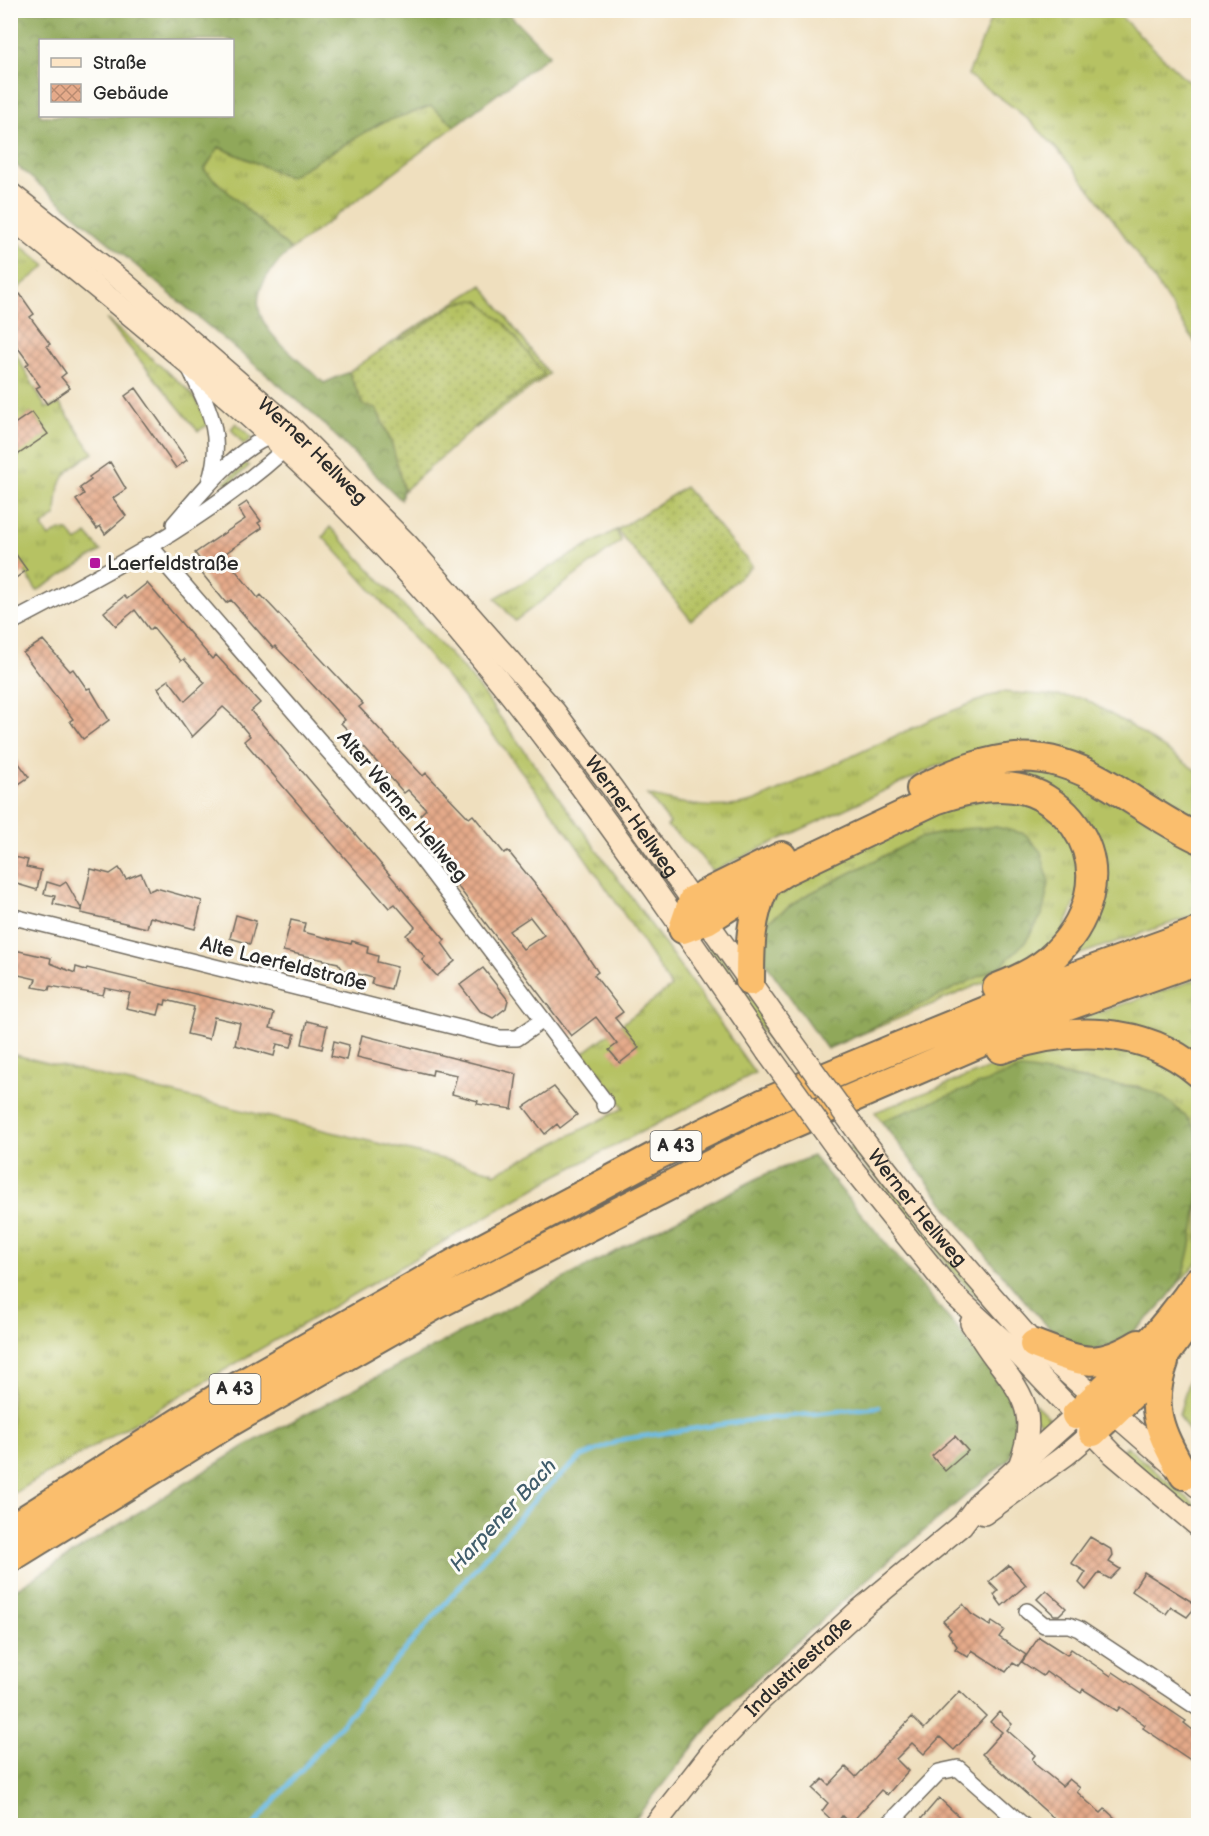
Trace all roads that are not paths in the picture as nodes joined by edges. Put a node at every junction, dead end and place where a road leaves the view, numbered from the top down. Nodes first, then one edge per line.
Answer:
1 (10, 193) edge
2 (10, 217) edge
3 (186, 362) junction
4 (293, 429) junction
5 (277, 443) junction
6 (208, 485) junction
7 (165, 535) junction
8 (149, 545) junction
9 (10, 622) edge
10 (1198, 838) edge
11 (765, 886) junction
12 (10, 916) edge
13 (694, 917) junction
14 (1198, 932) edge
15 (1198, 960) edge
16 (750, 981) junction
17 (543, 1020) junction
18 (895, 1048) junction
19 (1198, 1072) edge
20 (603, 1105) dead end
21 (778, 1130) junction
22 (1198, 1281) edge
23 (954, 1295) junction
24 (1198, 1309) edge
25 (1034, 1344) junction
26 (1161, 1344) junction
27 (1094, 1414) junction
28 (1019, 1466) junction
29 (1191, 1481) edge
30 (962, 1525) junction
31 (1198, 1526) edge
32 (10, 1529) edge
33 (10, 1558) edge
34 (1027, 1611) dead end
35 (1198, 1708) edge
36 (654, 1826) edge
37 (887, 1826) edge
38 (1024, 1826) edge

1 - 4 main road, Werner Hellweg
2 - 3 main road, Werner Hellweg
3 - 5 main road, Werner Hellweg
3 - 6 street
4 - 5 street
4 - 13 main road, Werner Hellweg
5 - 6 street
5 - 7 street
5 - 13 main road, Werner Hellweg
6 - 7 street
7 - 8 street
8 - 9 street
8 - 17 street, Alter Werner Hellweg
10 - 13 highway
11 - 13 highway
11 - 16 highway
11 - 18 highway
12 - 17 street, Alte Laerfeldstraße
13 - 16 main road, Werner Hellweg
13 - 23 main road, Werner Hellweg, bridge
14 - 18 highway, A 43
15 - 21 highway, A 43
16 - 25 main road, Werner Hellweg, bridge
17 - 20 street, Alter Werner Hellweg
18 - 32 highway, A 43
19 - 21 highway
21 - 33 highway, A 43
22 - 26 highway
23 - 27 main road, Werner Hellweg
23 - 28 main road, Werner Hellweg
24 - 26 highway
25 - 26 highway
25 - 27 main road, Werner Hellweg
26 - 27 highway
26 - 29 highway
27 - 28 main road, Industriestraße
27 - 29 main road, Werner Hellweg
27 - 30 main road, Industriestraße
27 - 31 main road, Werner Hellweg
28 - 30 main road, Industriestraße
30 - 36 main road, Industriestraße
34 - 35 street
37 - 38 street

